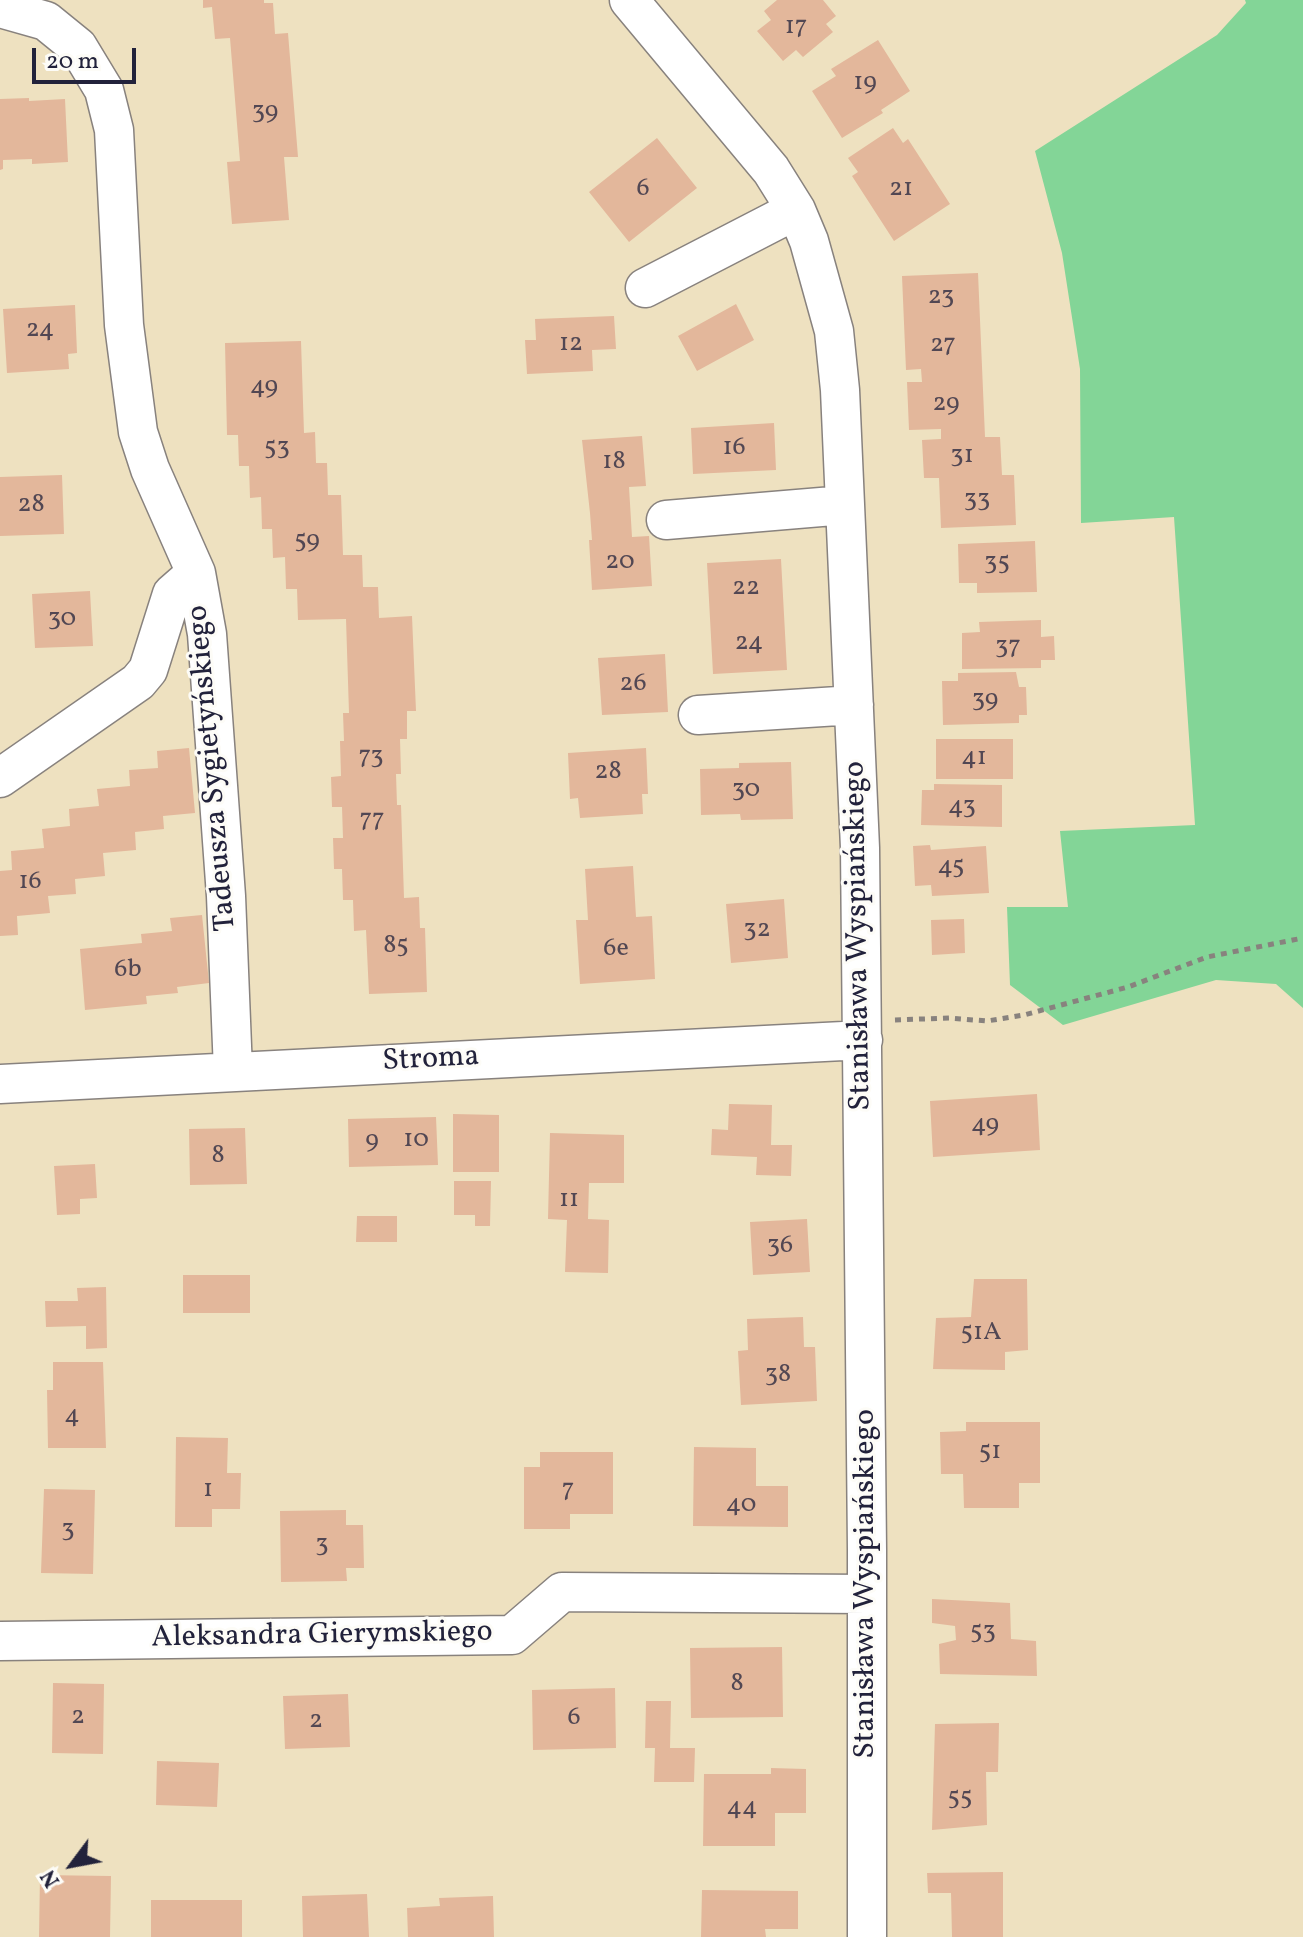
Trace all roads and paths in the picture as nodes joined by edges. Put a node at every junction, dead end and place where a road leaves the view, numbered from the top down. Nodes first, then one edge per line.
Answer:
1 (629, 0) edge
2 (0, 8) edge
3 (796, 210) junction
4 (645, 288) dead end
5 (845, 505) junction
6 (666, 520) dead end
7 (196, 573) junction
8 (854, 705) junction
9 (698, 715) dead end
10 (0, 778) edge
11 (1303, 938) edge
12 (862, 1029) junction
13 (233, 1071) junction
14 (0, 1084) edge
15 (867, 1594) junction
16 (0, 1641) edge
17 (867, 1937) edge

1 - 3 street, Stanisława Wyspiańskiego
2 - 7 street, Tadeusza Sygietyńskiego
3 - 4 street
3 - 5 street, Stanisława Wyspiańskiego
5 - 6 street
5 - 8 street, Stanisława Wyspiańskiego
7 - 10 street
7 - 13 street, Tadeusza Sygietyńskiego
8 - 9 street
8 - 12 street, Stanisława Wyspiańskiego
11 - 12 path
12 - 13 street, Stroma
12 - 15 street, Stanisława Wyspiańskiego
13 - 14 street, Stroma
15 - 16 street, Aleksandra Gierymskiego
15 - 17 street, Stanisława Wyspiańskiego

